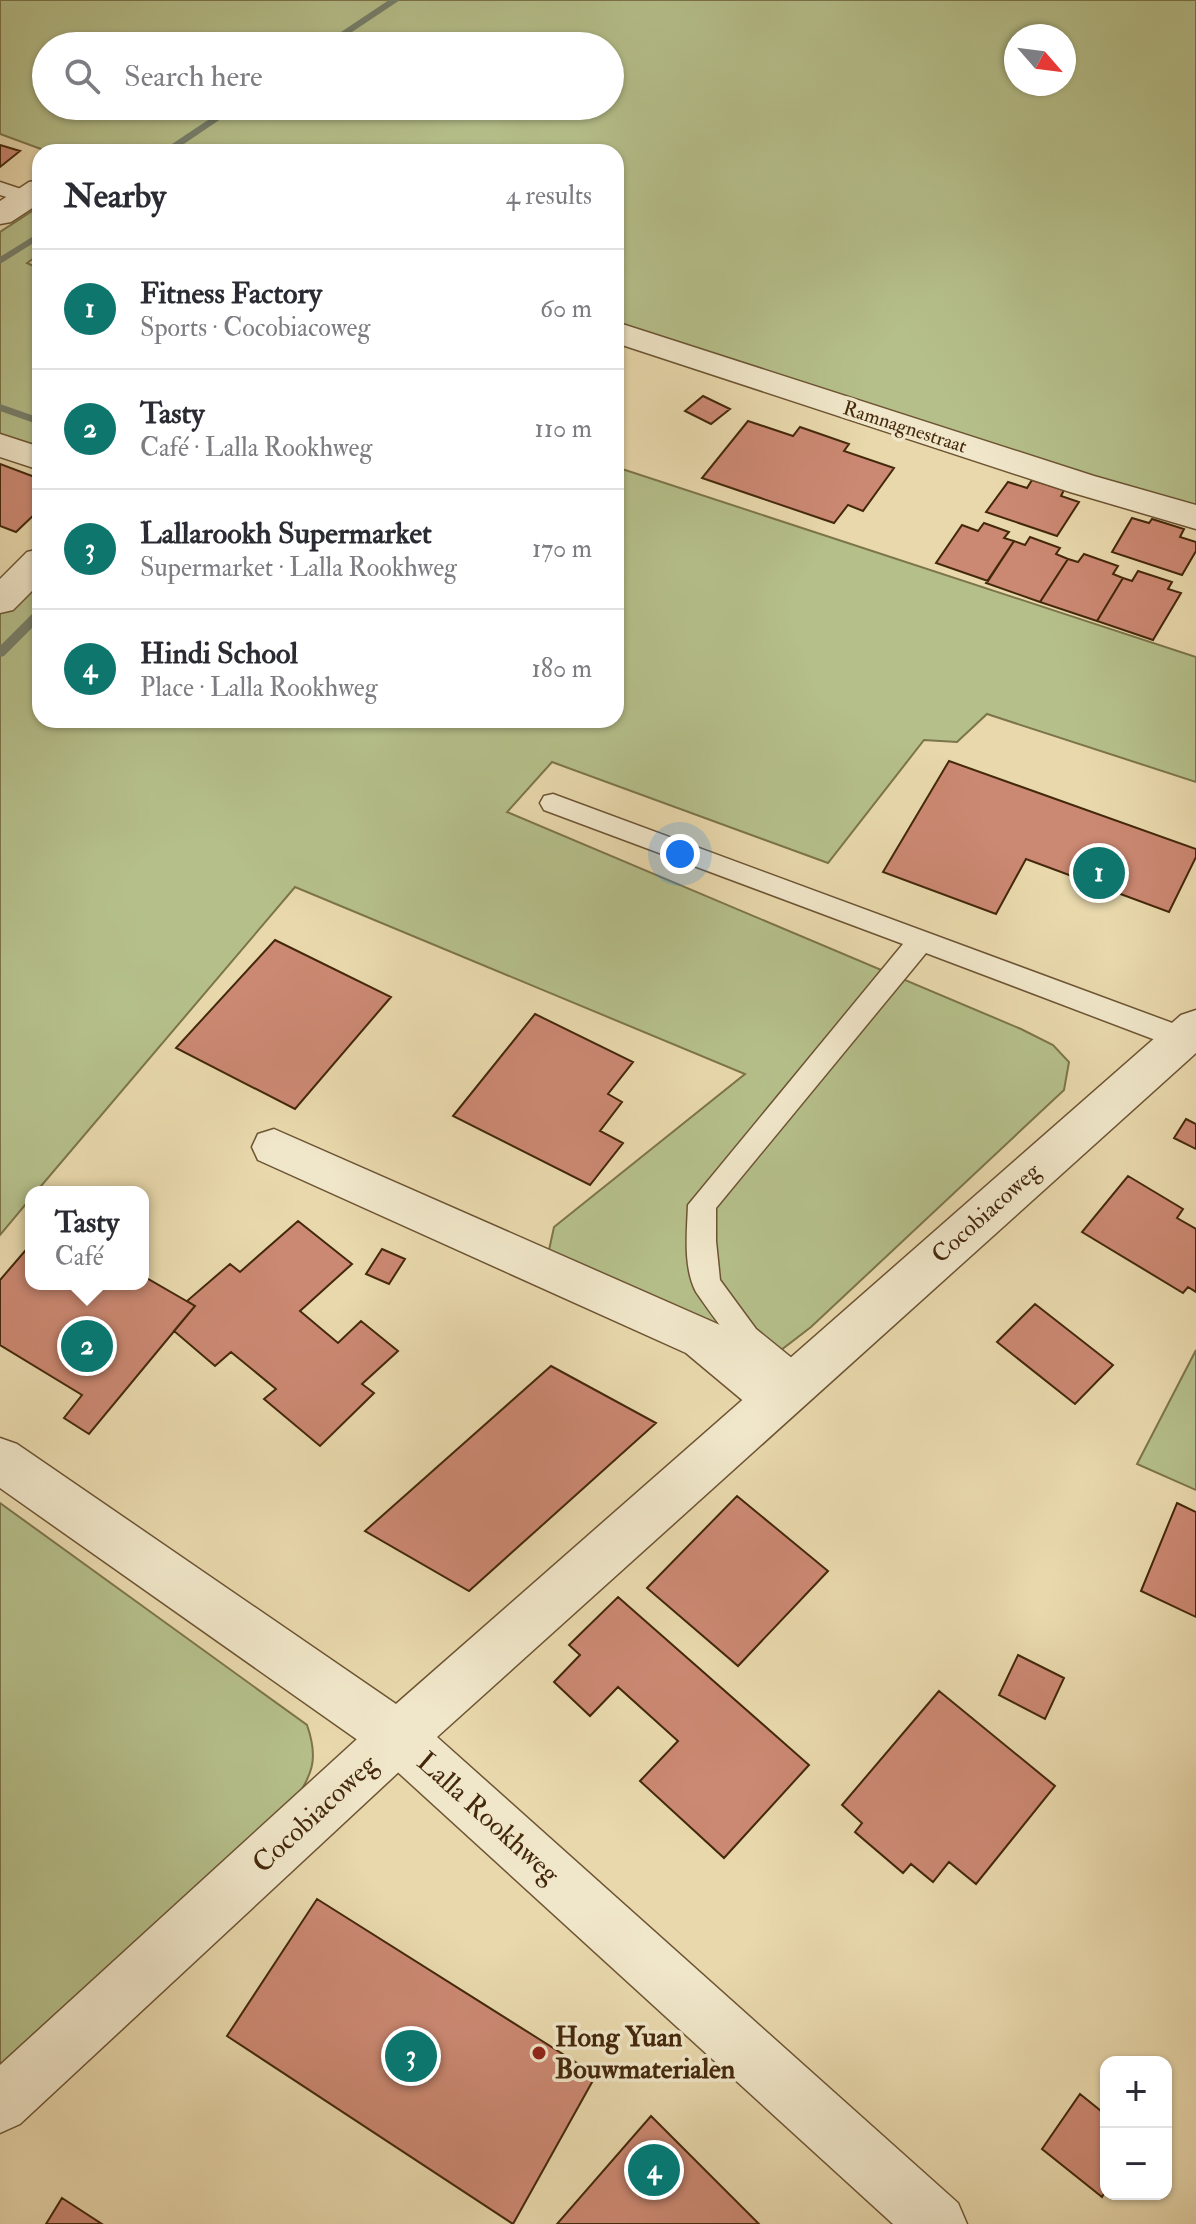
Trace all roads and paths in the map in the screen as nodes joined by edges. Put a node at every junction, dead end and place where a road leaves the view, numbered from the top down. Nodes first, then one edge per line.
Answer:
1 (22, 191) edge
2 (0, 215) edge
3 (624, 335) edge
4 (0, 445) edge
5 (32, 456) edge
6 (1196, 517) edge
7 (32, 569) edge
8 (0, 601) edge
9 (553, 803) dead end
10 (921, 941) junction
11 (1190, 1033) edge
12 (274, 1147) dead end
13 (787, 1390) junction
14 (0, 1460) edge
15 (398, 1737) junction
16 (0, 2104) edge
17 (937, 2224) edge

1 - 2 street
3 - 6 street, Ramnagnestraat
4 - 5 street
7 - 8 street
9 - 10 lane
10 - 11 lane
10 - 13 lane
11 - 13 street, Cocobiacoweg
12 - 13 street
13 - 15 street, Cocobiacoweg
14 - 15 street, Lalla Rookhweg
15 - 16 street, Cocobiacoweg
15 - 17 street, Lalla Rookhweg

